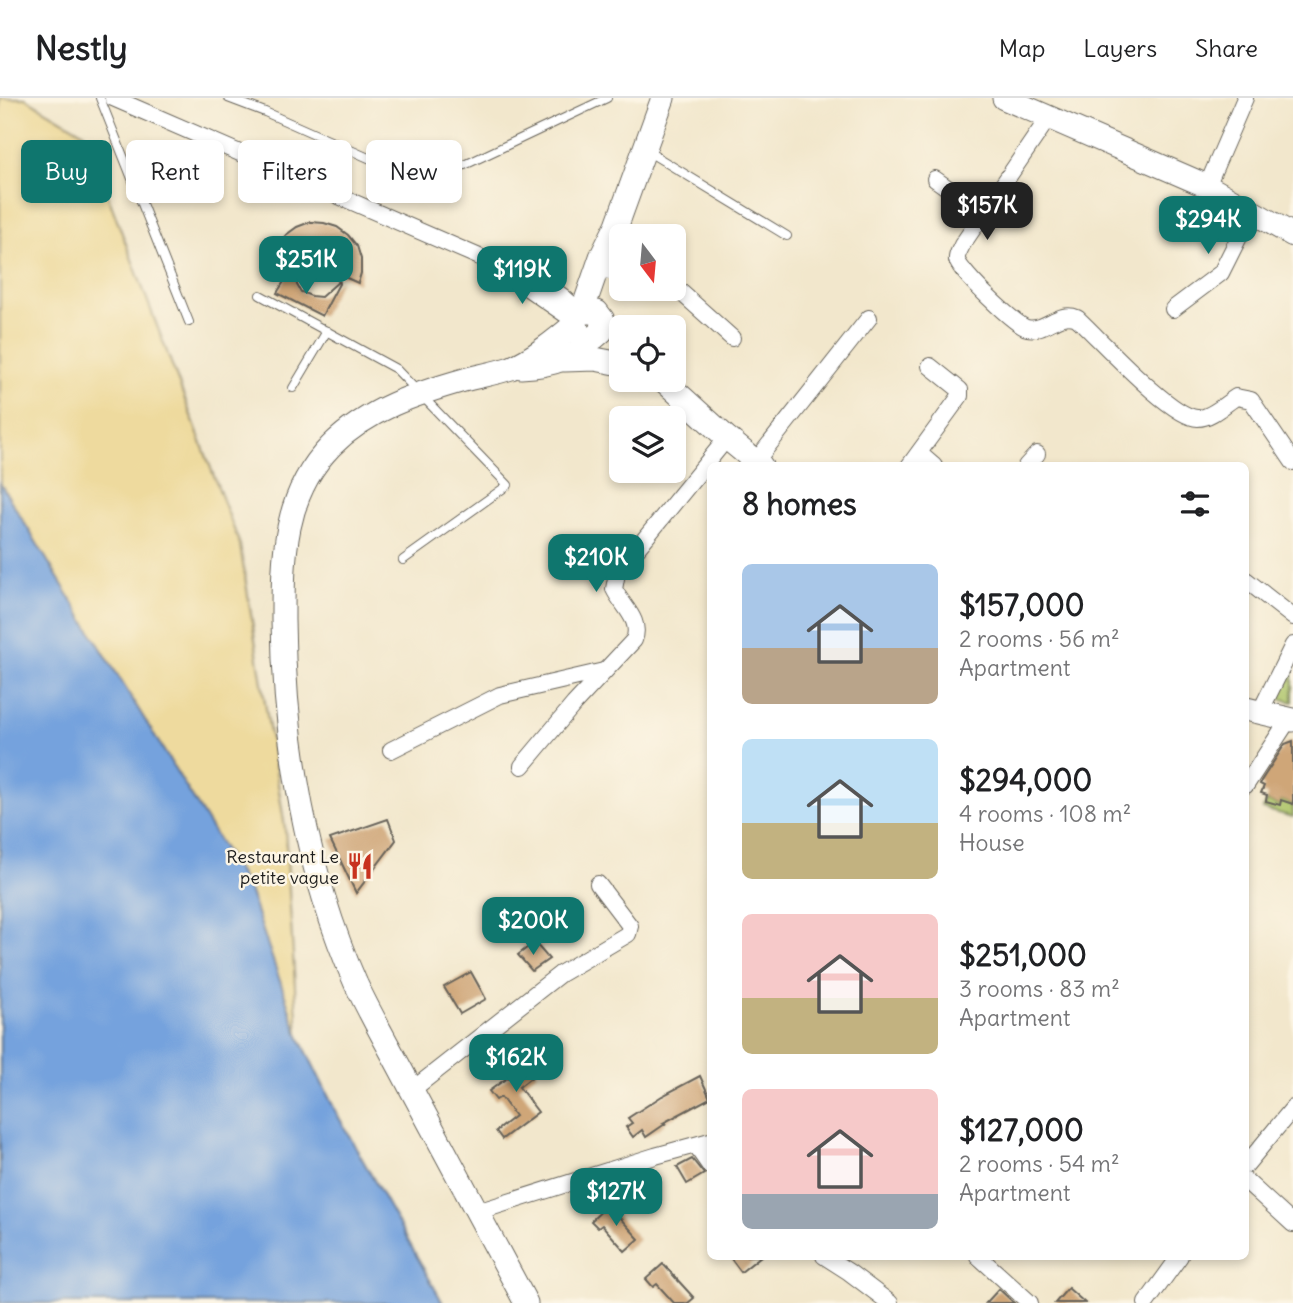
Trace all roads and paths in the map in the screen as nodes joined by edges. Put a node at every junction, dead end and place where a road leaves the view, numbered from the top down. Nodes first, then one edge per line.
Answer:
1 (100, 98) edge
2 (113, 98) edge
3 (228, 98) edge
4 (607, 98) edge
5 (663, 98) edge
6 (1004, 98) edge
7 (1245, 98) edge
8 (139, 104) edge
9 (1049, 117) junction
10 (644, 149) junction
11 (935, 179) dead end
12 (1207, 186) junction
13 (1252, 211) junction
14 (984, 215) junction
15 (618, 224) edge
16 (1292, 233) edge
17 (787, 236) dead end
18 (609, 242) edge
19 (609, 285) edge
20 (260, 295) dead end
21 (686, 297) edge
22 (1173, 309) dead end
23 (869, 318) dead end
24 (189, 322) dead end
25 (592, 325) edge
26 (327, 331) junction
27 (732, 338) dead end
28 (609, 347) edge
29 (558, 361) junction
30 (609, 361) edge
31 (930, 366) dead end
32 (511, 368) junction
33 (293, 388) dead end
34 (674, 392) edge
35 (417, 393) junction
36 (727, 438) junction
37 (914, 459) edge
38 (1293, 461) edge
39 (707, 462) edge
40 (758, 462) edge
41 (760, 462) edge
42 (707, 463) edge
43 (403, 560) dead end
44 (1249, 582) edge
45 (1293, 617) edge
46 (1293, 645) edge
47 (604, 671) junction
48 (1253, 710) edge
49 (1291, 719) edge
50 (391, 750) dead end
51 (522, 766) dead end
52 (1249, 781) edge
53 (598, 884) dead end
54 (412, 1090) junction
55 (1293, 1108) edge
56 (703, 1143) edge
57 (1249, 1158) edge
58 (1249, 1184) edge
59 (477, 1212) junction
60 (1293, 1224) edge
61 (830, 1260) edge
62 (982, 1260) edge
63 (1177, 1260) edge
64 (526, 1303) edge
65 (890, 1303) edge
66 (1030, 1303) edge
67 (1146, 1303) edge

1 - 24 lane
2 - 8 street
3 - 4 lane
5 - 10 street
6 - 9 street
7 - 12 street
8 - 25 street
9 - 12 street
9 - 14 street
10 - 15 street
10 - 17 lane
11 - 14 street
12 - 13 street
13 - 16 street
13 - 22 street
14 - 38 street
18 - 25 street
19 - 25 street
20 - 26 lane
21 - 27 street
23 - 41 street
25 - 28 street
25 - 29 street
25 - 32 street
26 - 33 lane
26 - 35 lane
29 - 30 street
29 - 32 street
31 - 37 street
32 - 35 street
34 - 36 street
35 - 43 lane
35 - 54 street
36 - 39 street
36 - 40 street
42 - 47 street
44 - 45 street
46 - 48 street
47 - 50 street
47 - 51 street
48 - 49 street
49 - 52 street
53 - 54 street
54 - 59 street
55 - 57 street
56 - 59 street
58 - 60 street
59 - 64 street
61 - 65 street
62 - 66 street
63 - 67 street

